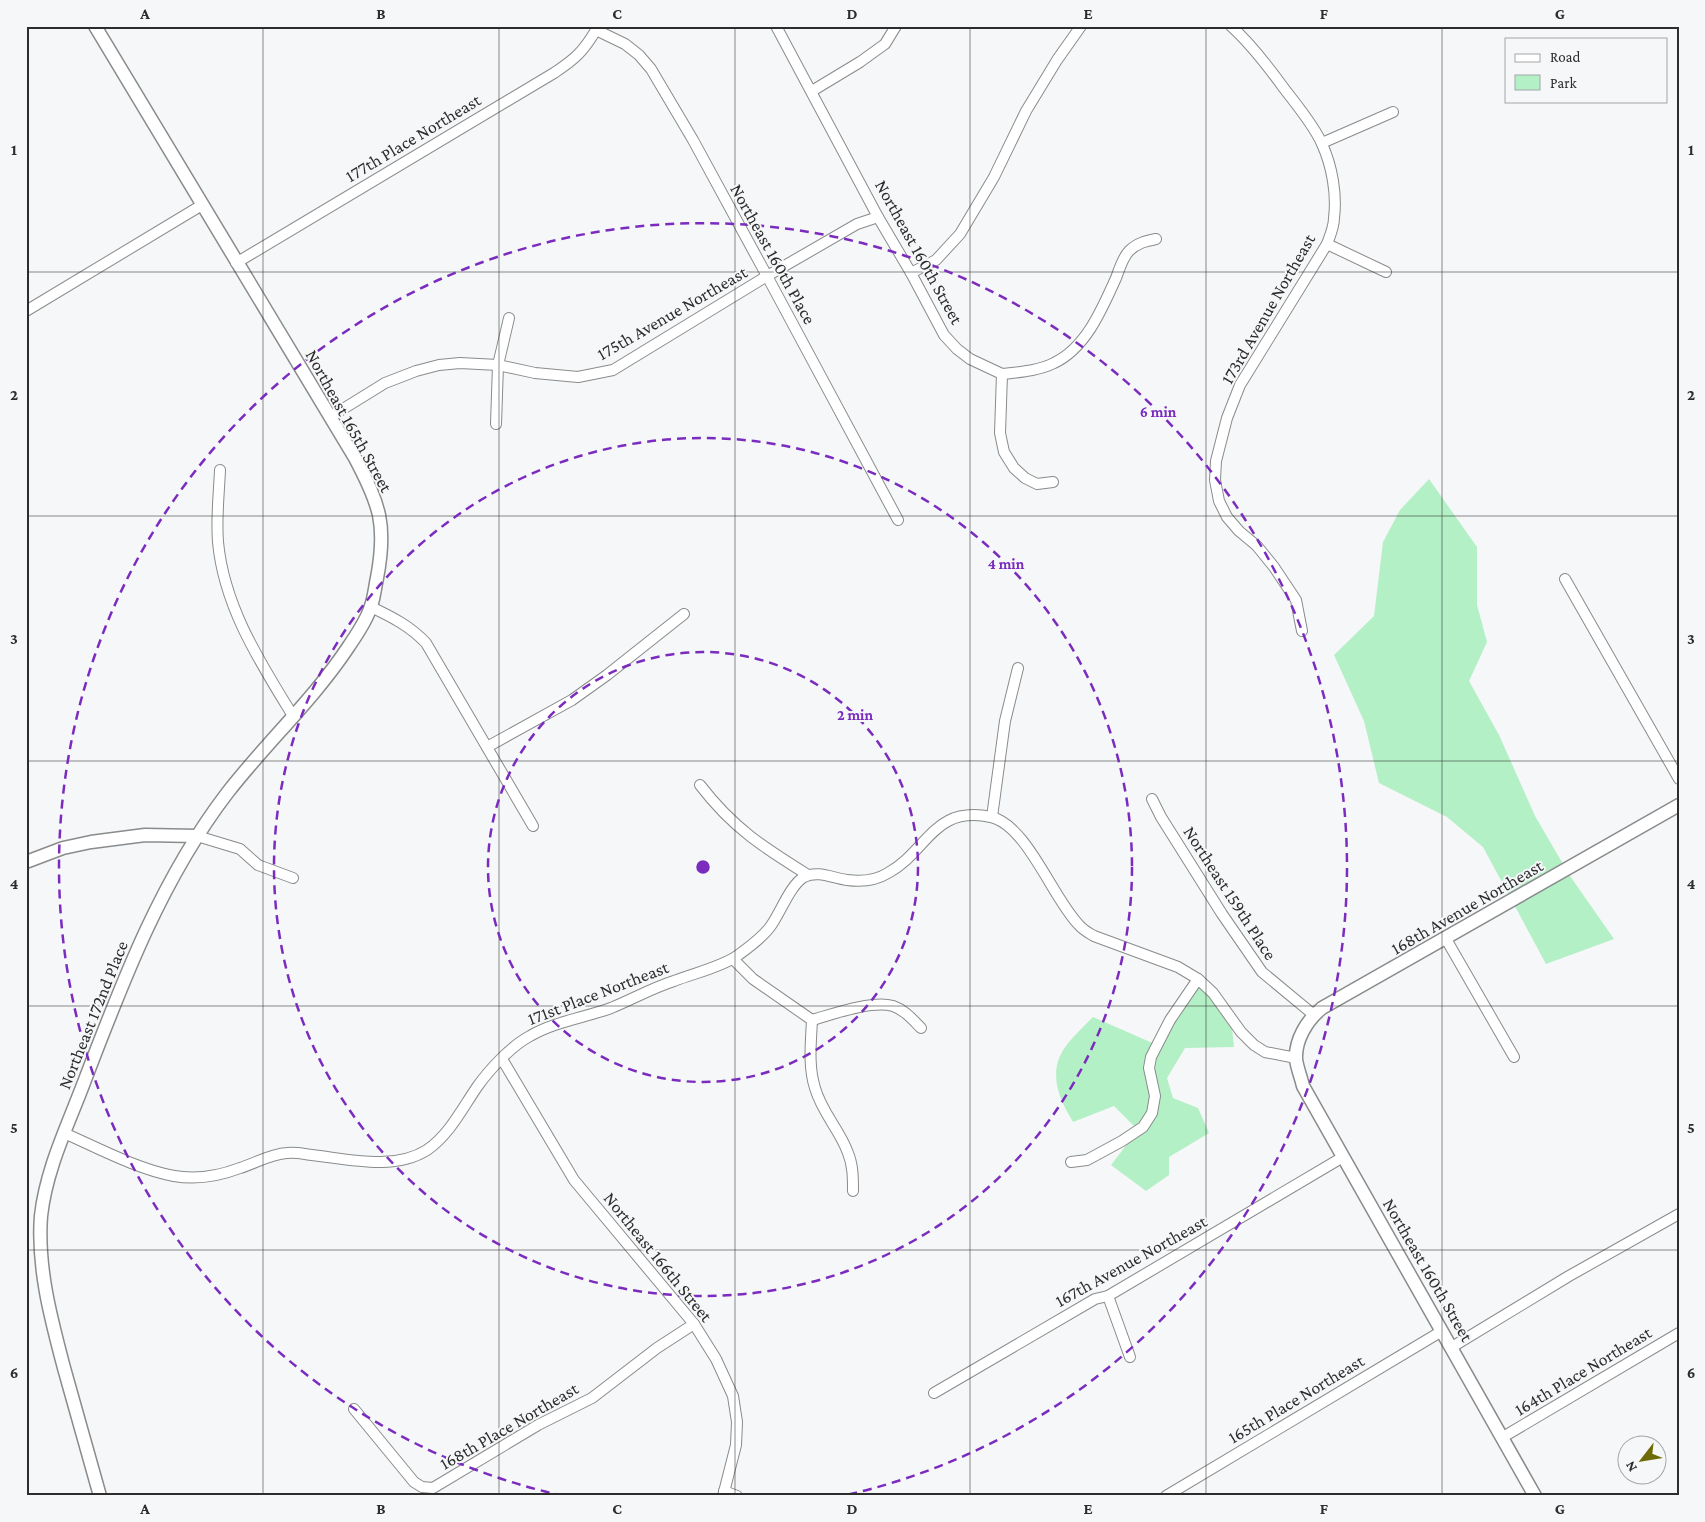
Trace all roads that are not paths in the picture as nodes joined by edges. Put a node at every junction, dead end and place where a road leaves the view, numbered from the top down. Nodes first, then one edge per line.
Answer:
1 (776, 26) edge
2 (896, 26) edge
3 (1081, 26) edge
4 (1231, 26) edge
5 (100, 28) edge
6 (597, 28) edge
7 (812, 91) junction
8 (1393, 112) dead end
9 (1322, 143) junction
10 (202, 206) junction
11 (878, 217) junction
12 (1156, 239) dead end
13 (1327, 244) junction
14 (236, 263) junction
15 (1386, 272) dead end
16 (911, 273) junction
17 (767, 276) junction
18 (26, 311) edge
19 (509, 318) dead end
20 (498, 365) junction
21 (1002, 374) junction
22 (330, 417) junction
23 (496, 424) dead end
24 (220, 470) dead end
25 (1053, 482) dead end
26 (898, 520) dead end
27 (1565, 579) dead end
28 (371, 607) junction
29 (684, 614) dead end
30 (1302, 632) dead end
31 (1018, 668) dead end
32 (294, 716) junction
33 (487, 747) junction
34 (1679, 779) edge
35 (700, 785) dead end
36 (1152, 799) dead end
37 (1679, 805) edge
38 (992, 817) junction
39 (533, 826) dead end
40 (197, 836) junction
41 (26, 862) edge
42 (808, 875) junction
43 (293, 878) dead end
44 (1446, 939) junction
45 (733, 958) junction
46 (1198, 979) junction
47 (1314, 1015) junction
48 (812, 1020) junction
49 (921, 1028) dead end
50 (1514, 1057) dead end
51 (1296, 1058) junction
52 (502, 1059) junction
53 (64, 1133) junction
54 (1343, 1157) junction
55 (1071, 1162) dead end
56 (853, 1191) dead end
57 (1679, 1214) edge
58 (1108, 1296) junction
59 (694, 1324) junction
60 (1442, 1331) junction
61 (1679, 1333) edge
62 (1452, 1347) junction
63 (1130, 1357) dead end
64 (934, 1392) dead end
65 (354, 1409) dead end
66 (1503, 1437) junction
67 (724, 1493) edge
68 (100, 1496) edge
69 (737, 1496) edge
70 (1166, 1496) edge
71 (1536, 1496) edge

1 - 7 street, Northeast 160th Street
2 - 7 street
3 - 16 street
4 - 9 street, 173rd Avenue Northeast
5 - 10 street, Northeast 165th Street
6 - 14 street, 177th Place Northeast
6 - 17 street, Northeast 160th Place
7 - 11 street, Northeast 160th Street
8 - 9 street
9 - 13 street, 173rd Avenue Northeast
10 - 14 street, Northeast 165th Street
10 - 18 street
11 - 16 street, Northeast 160th Street
11 - 17 street, 175th Avenue Northeast
12 - 21 street
13 - 15 street
13 - 30 street, 173rd Avenue Northeast
14 - 22 street, Northeast 165th Street
16 - 21 street, Northeast 160th Street
17 - 20 street, 175th Avenue Northeast
17 - 26 street, Northeast 160th Place
19 - 20 street
20 - 22 street, 175th Avenue Northeast
20 - 23 street
21 - 25 street
22 - 28 street, Northeast 165th Street
24 - 32 street
27 - 34 street
28 - 32 street, Northeast 172nd Place
28 - 33 street
29 - 33 street
31 - 38 street
32 - 40 street, Northeast 172nd Place
33 - 39 street
35 - 42 street
36 - 47 street, Northeast 159th Place
37 - 44 street, 168th Avenue Northeast
38 - 42 street
38 - 46 street
40 - 41 street
40 - 43 street
40 - 53 street, Northeast 172nd Place
42 - 45 street, 171st Place Northeast
44 - 47 street, 168th Avenue Northeast
44 - 50 street
45 - 48 street
45 - 52 street, 171st Place Northeast
46 - 51 street
46 - 55 street
47 - 51 street, 168th Avenue Northeast
48 - 49 street
48 - 56 street
51 - 54 street, Northeast 160th Street
52 - 53 street, 171st Place Northeast
52 - 59 street, Northeast 166th Street
53 - 68 street, Northeast 172nd Place
54 - 58 street, 167th Avenue Northeast
54 - 60 street, Northeast 160th Street
57 - 62 street
58 - 63 street
58 - 64 street, 167th Avenue Northeast
59 - 65 street, 168th Place Northeast
59 - 67 street, Northeast 166th Street
60 - 62 street, Northeast 160th Street
60 - 70 street, 165th Place Northeast
61 - 66 street, 164th Place Northeast
62 - 66 street, Northeast 160th Street
66 - 71 street, Northeast 160th Street
67 - 69 street

